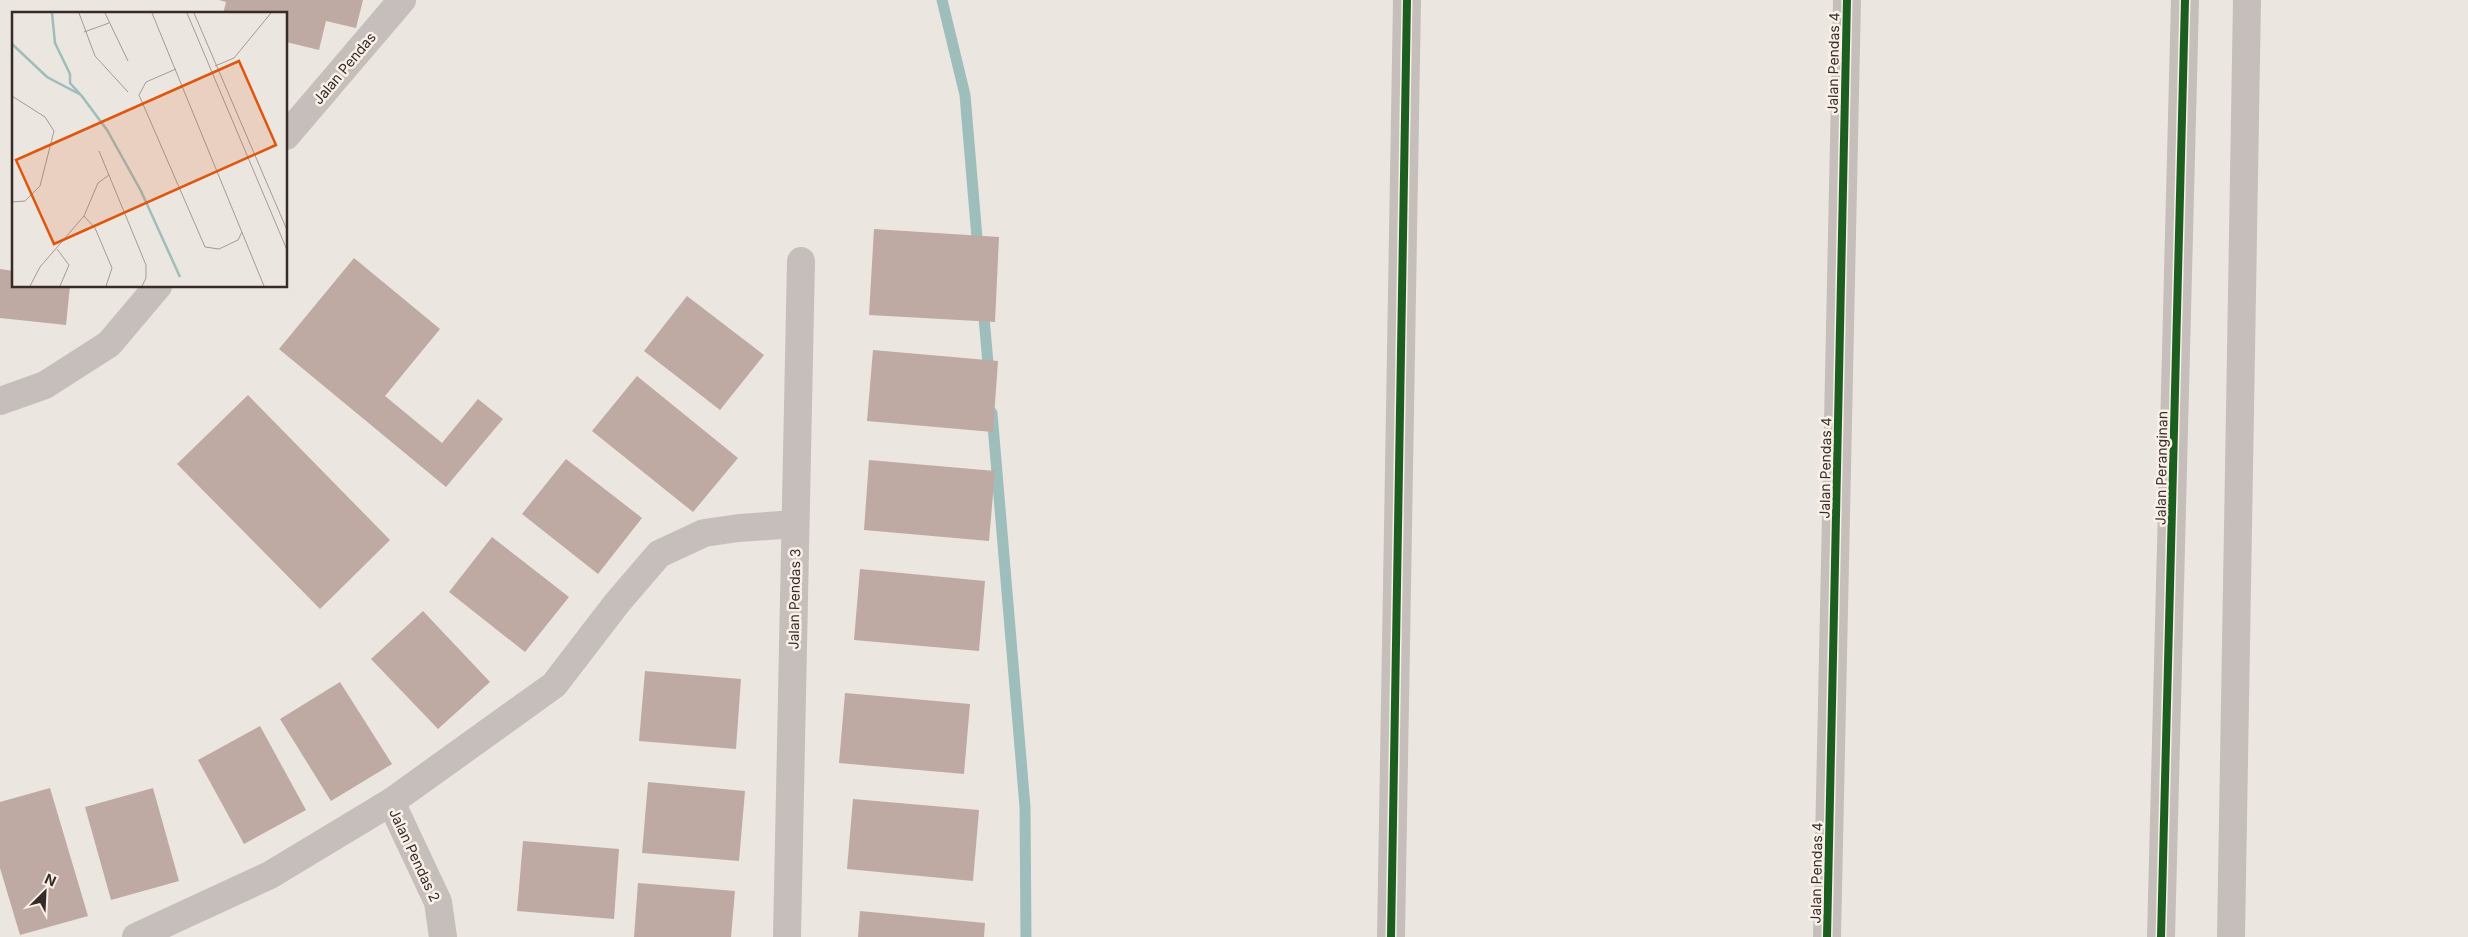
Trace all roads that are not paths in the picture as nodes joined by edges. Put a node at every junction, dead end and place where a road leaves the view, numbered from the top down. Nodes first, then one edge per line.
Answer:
1 (402, 0) edge
2 (1407, 0) edge
3 (1847, 0) edge
4 (2185, 0) edge
5 (2247, 0) edge
6 (288, 134) edge
7 (801, 261) dead end
8 (156, 288) edge
9 (0, 401) edge
10 (795, 524) junction
11 (391, 802) junction
12 (136, 937) edge
13 (443, 937) edge
14 (787, 937) edge
15 (1391, 937) edge
16 (1827, 937) edge
17 (2161, 937) edge
18 (2231, 937) edge

1 - 6 street, Jalan Pendas
2 - 15 street
3 - 16 street, Jalan Pendas 4
4 - 17 street, Jalan Peranginan
5 - 18 street
7 - 10 street, Jalan Pendas 3
8 - 9 street
10 - 11 street
10 - 14 street, Jalan Pendas 3
11 - 12 street
11 - 13 street, Jalan Pendas 2

